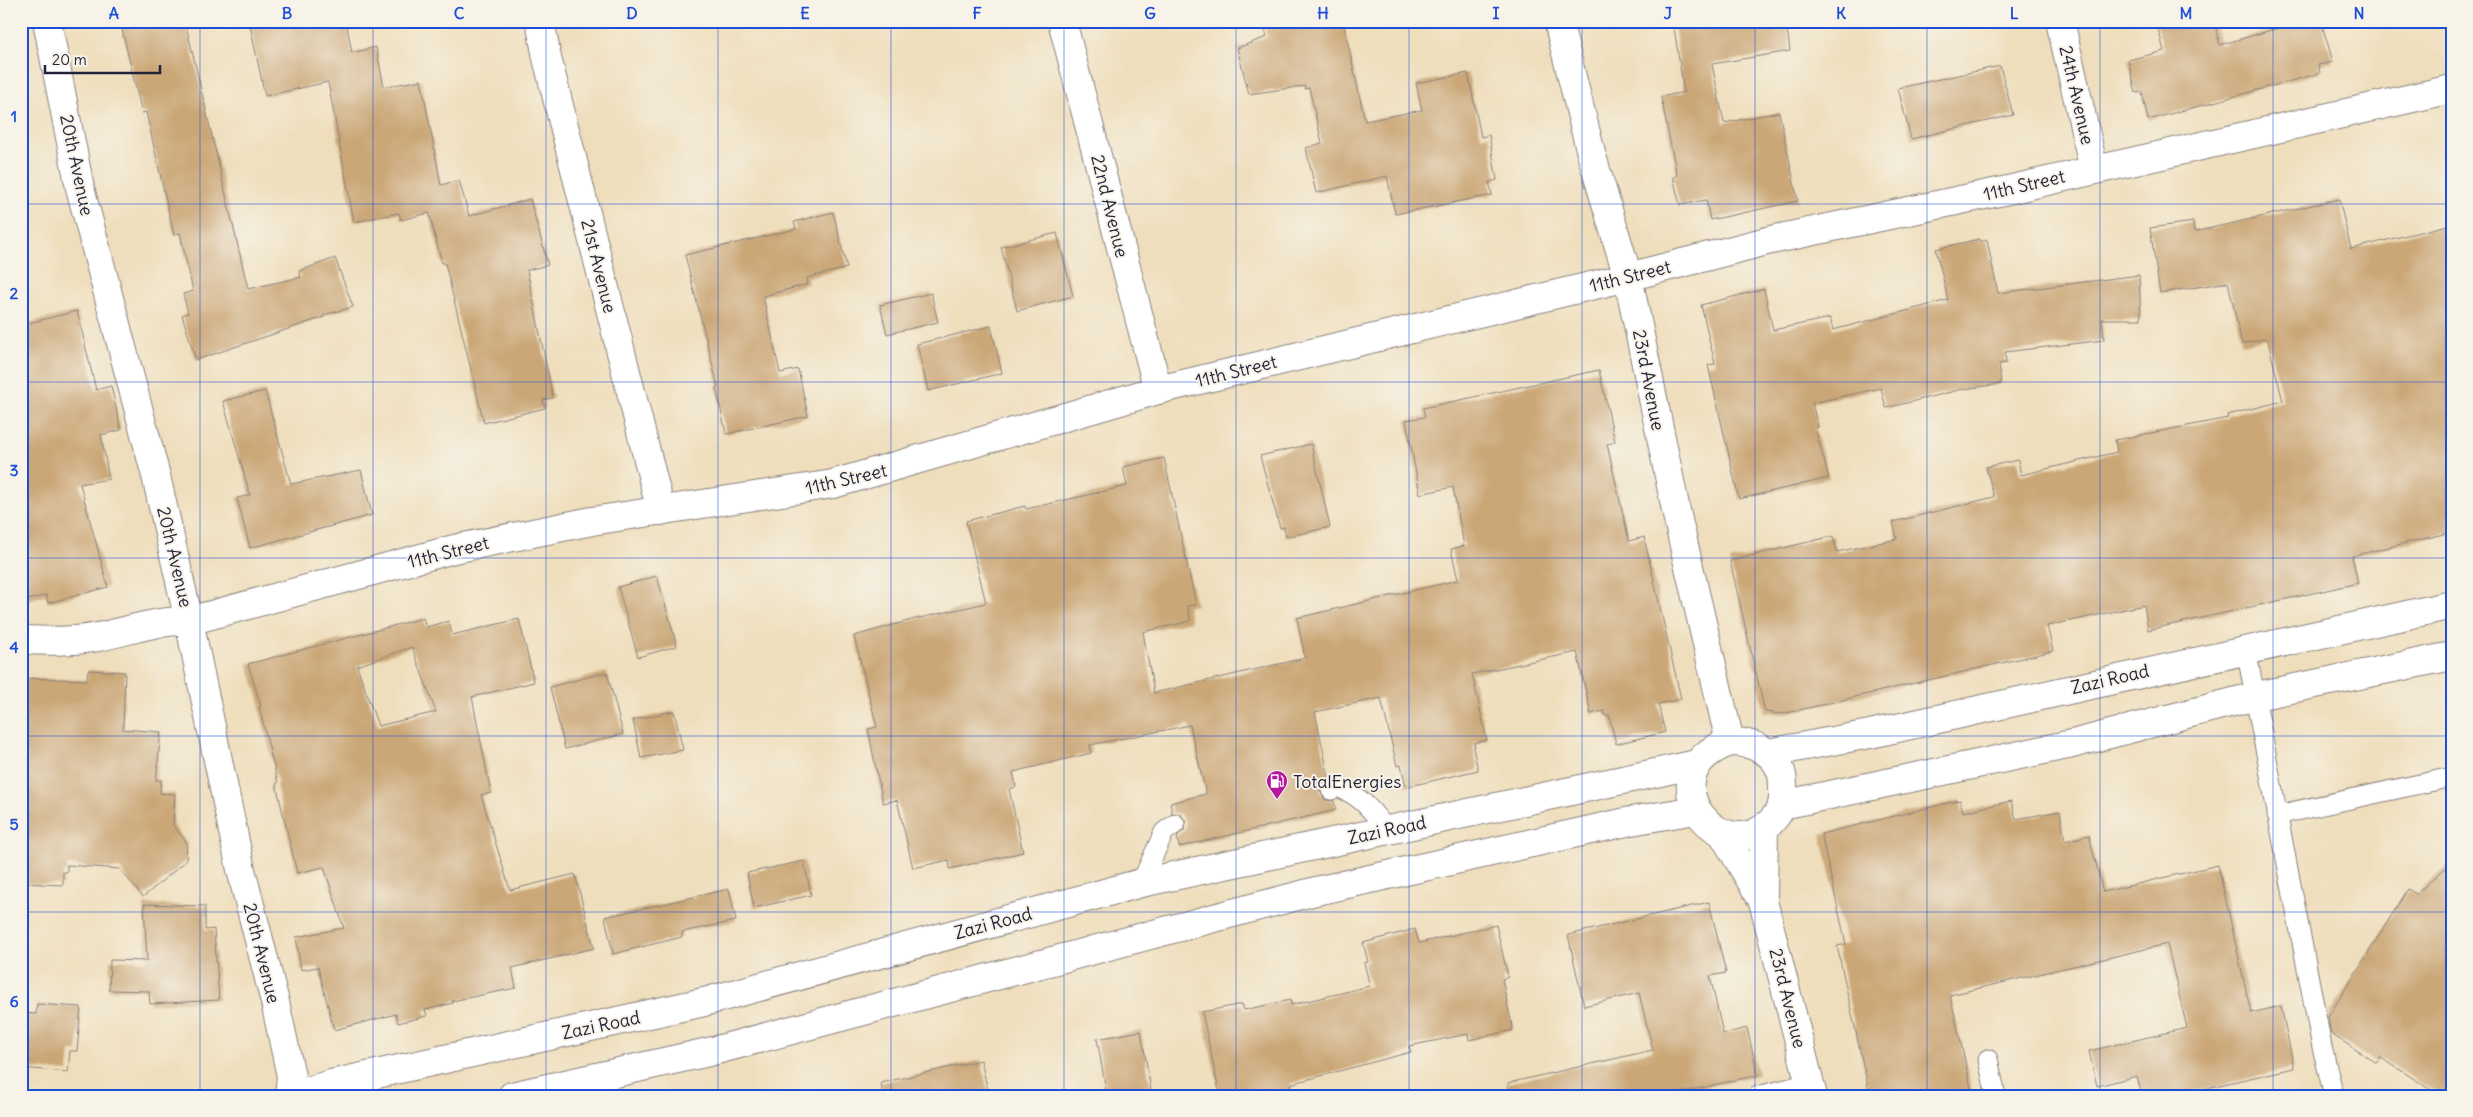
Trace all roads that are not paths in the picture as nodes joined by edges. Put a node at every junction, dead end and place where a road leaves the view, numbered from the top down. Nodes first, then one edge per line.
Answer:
1 (47, 21) edge
2 (540, 21) edge
3 (1062, 21) edge
4 (1558, 21) edge
5 (2060, 21) edge
6 (2452, 89) edge
7 (2094, 170) junction
8 (1628, 277) junction
9 (1158, 390) junction
10 (661, 511) junction
11 (2452, 605) edge
12 (189, 621) junction
13 (21, 640) edge
14 (2246, 649) junction
15 (2452, 656) edge
16 (2256, 696) junction
17 (1730, 742) junction
18 (1768, 753) junction
19 (1697, 764) junction
20 (2452, 777) edge
21 (1331, 790) dead end
22 (1782, 805) junction
23 (1696, 810) junction
24 (2277, 815) junction
25 (1175, 824) dead end
26 (1764, 828) junction
27 (1388, 830) junction
28 (1723, 834) junction
29 (1142, 883) junction
30 (1763, 901) junction
31 (1988, 1059) dead end
32 (1812, 1090) edge
33 (291, 1096) edge
34 (512, 1096) edge
35 (1758, 1096) edge
36 (1996, 1096) edge
37 (2334, 1096) edge

1 - 12 street, 20th Avenue
2 - 10 street, 21st Avenue
3 - 9 street, 22nd Avenue
4 - 8 street, 23rd Avenue
5 - 7 street, 24th Avenue
6 - 7 street, 11th Street
7 - 8 street, 11th Street
8 - 9 street, 11th Street
8 - 17 street, 23rd Avenue
9 - 10 street, 11th Street
10 - 12 street, 11th Street
11 - 14 street, Zazi Road
12 - 13 street, 11th Street
12 - 33 street, 20th Avenue
14 - 16 lane
14 - 18 street, Zazi Road
15 - 16 street
16 - 22 street
16 - 24 lane
17 - 18 street
17 - 19 street
18 - 22 street
19 - 23 street
19 - 27 street, Zazi Road
20 - 24 lane
21 - 27 lane
22 - 26 street
23 - 28 street
23 - 34 street
24 - 37 lane
25 - 29 lane
26 - 28 street
26 - 30 street, 23rd Avenue
27 - 29 street, Zazi Road
28 - 30 street, 23rd Avenue
29 - 33 street, Zazi Road
30 - 32 street, 23rd Avenue
31 - 36 lane
32 - 35 lane

